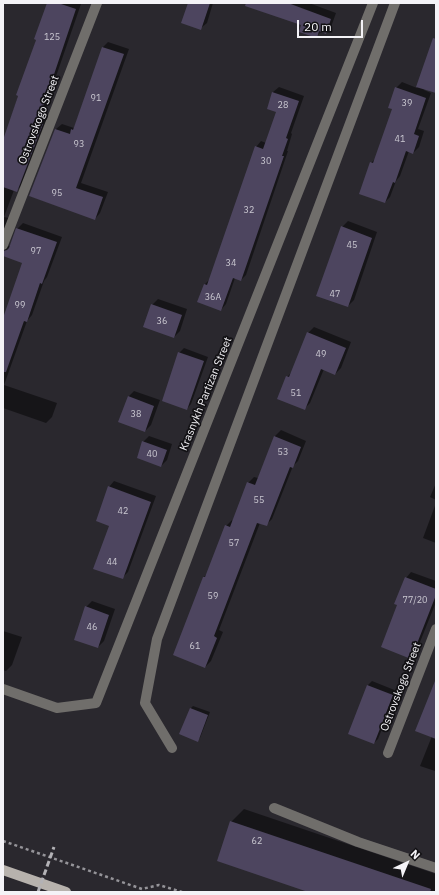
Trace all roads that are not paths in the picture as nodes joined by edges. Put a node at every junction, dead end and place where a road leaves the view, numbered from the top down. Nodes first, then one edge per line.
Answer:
1 (97, 3) edge
2 (373, 3) edge
3 (395, 3) edge
4 (3, 245) edge
5 (436, 629) edge
6 (3, 689) edge
7 (172, 748) dead end
8 (388, 753) dead end
9 (274, 808) dead end
10 (436, 868) edge
11 (3, 870) edge
12 (66, 892) edge

1 - 4 lane, Ostrovskogo Street
2 - 6 lane, Krasnykh Partizan Street
3 - 7 lane
5 - 8 lane, Ostrovskogo Street
9 - 10 lane
11 - 12 main road

